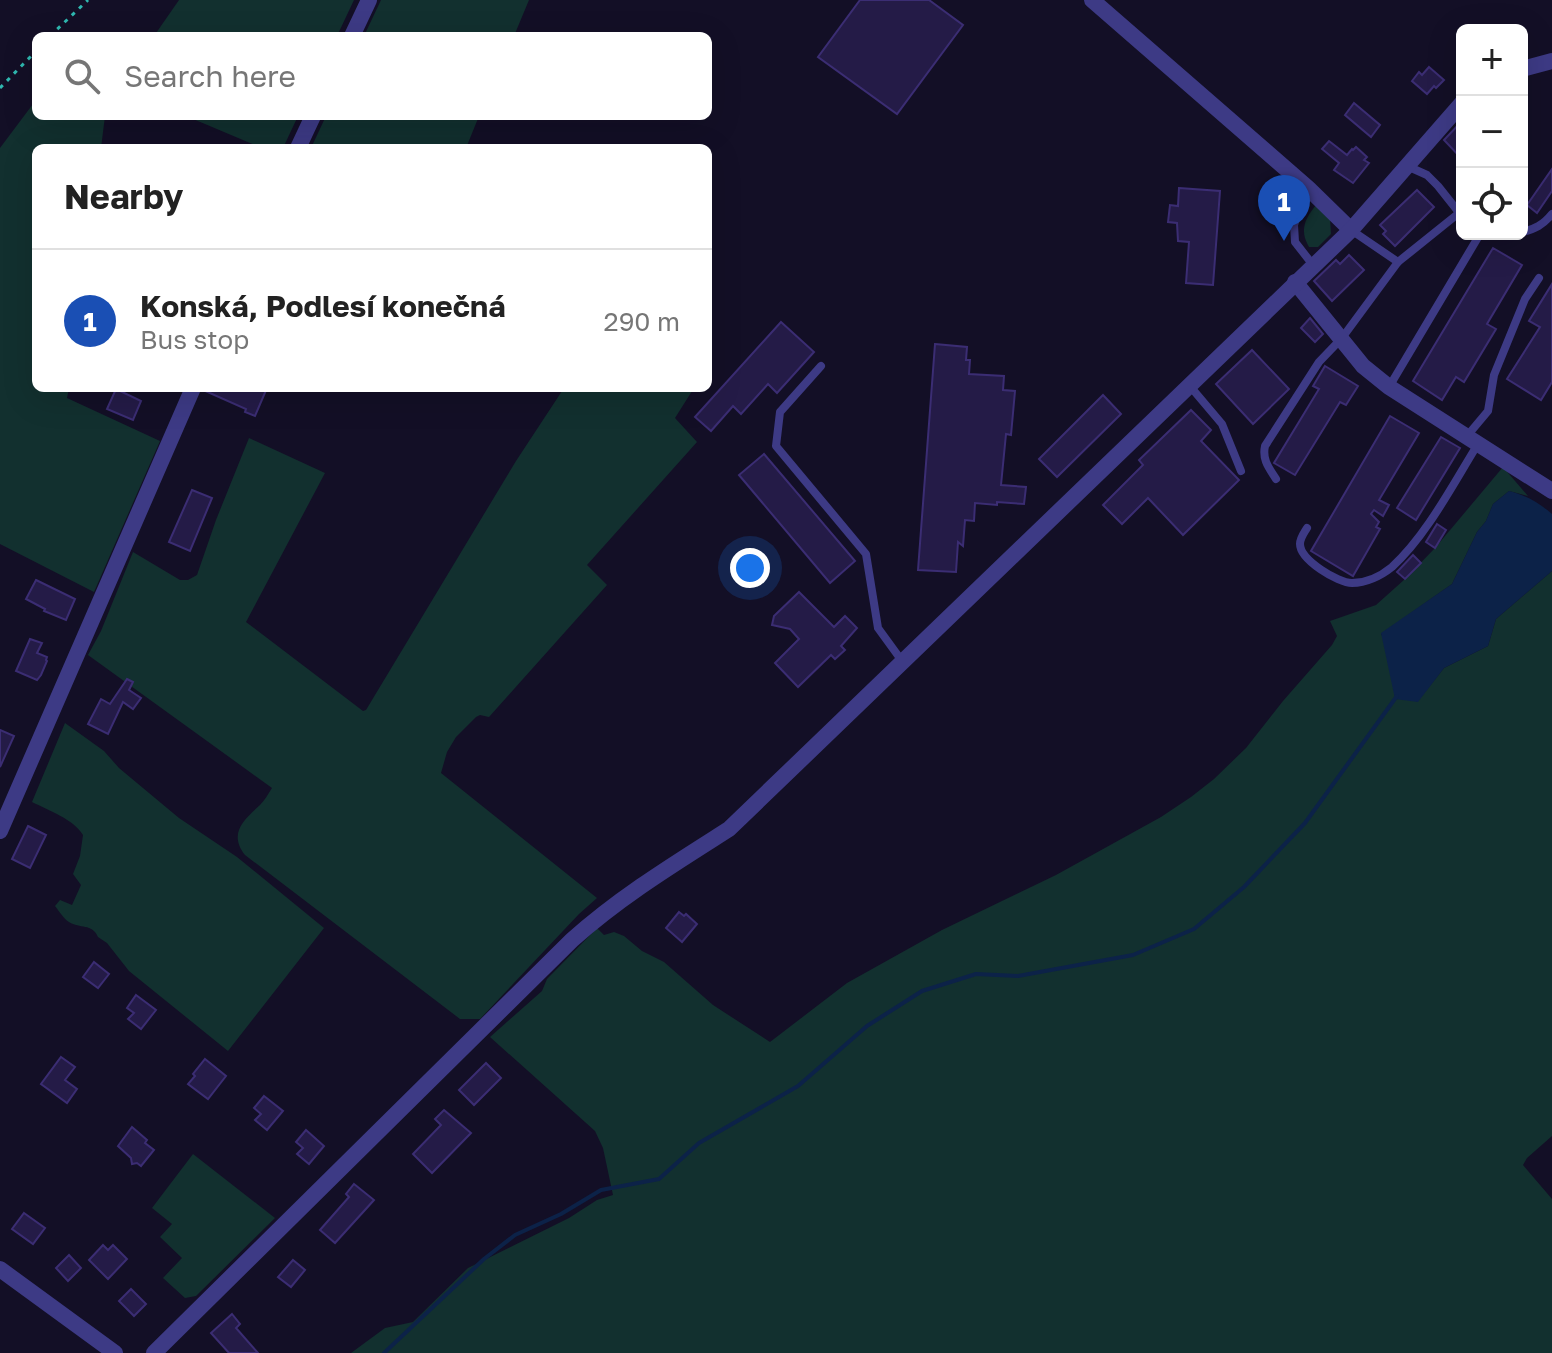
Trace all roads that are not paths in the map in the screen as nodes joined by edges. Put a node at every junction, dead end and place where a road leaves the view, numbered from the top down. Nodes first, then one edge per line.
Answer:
1 (369, 0) edge
2 (1092, 0) edge
3 (354, 32) edge
4 (1552, 61) edge
5 (1528, 67) edge
6 (1456, 110) edge
7 (311, 120) edge
8 (300, 144) edge
9 (1406, 166) junction
10 (1308, 188) junction
11 (1456, 209) edge
12 (1552, 214) edge
13 (1456, 217) edge
14 (1351, 230) junction
15 (1528, 230) edge
16 (1476, 240) edge
17 (1398, 262) junction
18 (1313, 265) junction
19 (1539, 278) dead end
20 (1295, 282) junction
21 (1342, 338) junction
22 (821, 366) dead end
23 (1189, 384) junction
24 (1389, 387) junction
25 (191, 392) edge
26 (1472, 440) junction
27 (1241, 471) dead end
28 (1276, 479) dead end
29 (1552, 491) edge
30 (1307, 528) dead end
31 (902, 661) junction
32 (0, 831) edge
33 (0, 1269) edge
34 (115, 1353) edge
35 (154, 1353) edge

1 - 3 street
2 - 10 street
4 - 5 street
6 - 9 street
7 - 8 street
9 - 11 lane
9 - 14 street
10 - 14 street
10 - 18 lane
12 - 15 lane
13 - 17 lane
14 - 17 lane
14 - 18 street
16 - 24 lane
17 - 21 lane
18 - 20 street
19 - 26 lane
20 - 21 street
20 - 23 street
21 - 24 street
21 - 28 lane
22 - 31 lane
23 - 27 lane
23 - 31 street
24 - 26 street
25 - 32 street
26 - 29 street
26 - 30 lane
31 - 35 street
33 - 34 street

